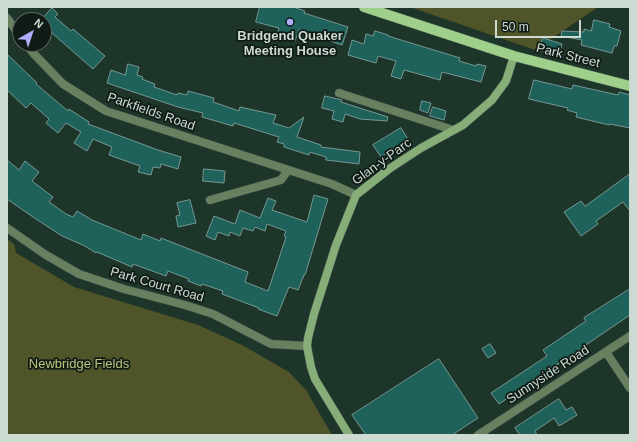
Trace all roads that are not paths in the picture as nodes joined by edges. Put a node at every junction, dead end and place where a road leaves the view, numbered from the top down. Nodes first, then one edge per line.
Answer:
1 (364, 7) edge
2 (32, 52) edge
3 (514, 56) junction
4 (630, 86) edge
5 (339, 93) dead end
6 (453, 130) junction
7 (288, 170) junction
8 (356, 195) junction
9 (210, 200) dead end
10 (7, 228) edge
11 (630, 336) edge
12 (307, 346) junction
13 (606, 352) junction
14 (630, 388) edge
15 (349, 435) edge
16 (478, 435) edge

1 - 3 main road, Park Street
2 - 7 street, Parkfields Road
3 - 4 main road, Park Street
3 - 6 street, Glan-y-Parc
5 - 6 street
6 - 8 street, Glan-y-Parc
7 - 8 street, Parkfields Road
7 - 9 street
8 - 12 street, Glan-y-Parc
10 - 12 street, Park Court Road
11 - 13 street, Sunnyside Road
12 - 15 street
13 - 14 street
13 - 16 street, Sunnyside Road

